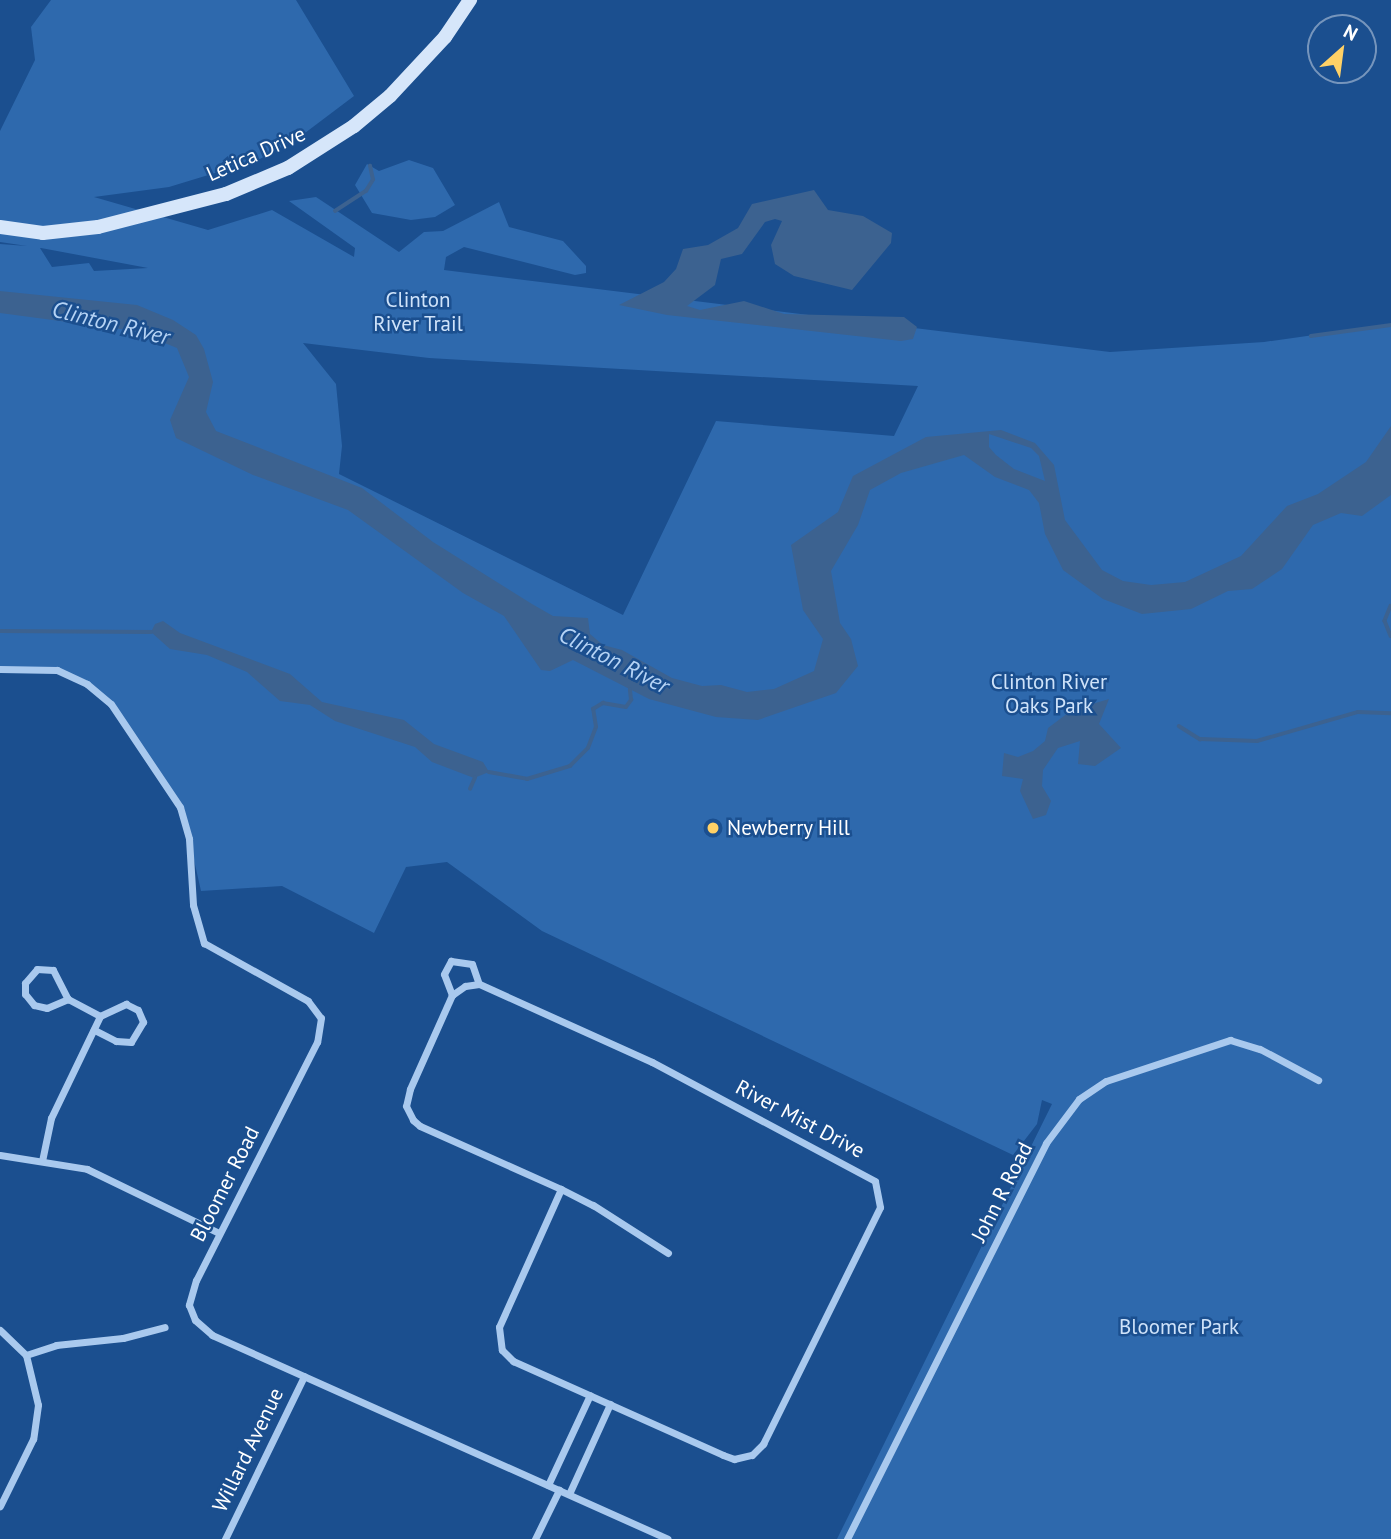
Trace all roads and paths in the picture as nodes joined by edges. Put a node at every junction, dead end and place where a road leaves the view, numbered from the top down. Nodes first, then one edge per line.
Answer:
1 (470, 0) edge
2 (0, 227) edge
3 (0, 669) edge
4 (479, 984) junction
5 (452, 995) junction
6 (68, 999) junction
7 (100, 1016) junction
8 (94, 1030) junction
9 (1318, 1080) dead end
10 (0, 1155) edge
11 (42, 1161) junction
12 (561, 1189) junction
13 (219, 1233) junction
14 (668, 1253) dead end
15 (165, 1326) dead end
16 (0, 1331) edge
17 (26, 1355) junction
18 (303, 1376) junction
19 (590, 1395) junction
20 (610, 1404) junction
21 (548, 1485) junction
22 (559, 1490) junction
23 (569, 1494) junction
24 (0, 1506) edge
25 (225, 1539) edge
26 (535, 1539) edge
27 (667, 1539) edge
28 (847, 1539) edge

1 - 2 street, Letica Drive
3 - 13 street, Bloomer Road
4 - 5 street
4 - 5 street, River Mist Drive
4 - 20 street, River Mist Drive
5 - 12 street, River Mist Drive
6 - 6 street
6 - 7 street
7 - 8 street
7 - 8 street
8 - 11 street
9 - 28 street, John R Road
10 - 11 street
11 - 13 street
12 - 14 street
12 - 19 street, River Mist Drive
13 - 18 street, Bloomer Road
15 - 17 street
16 - 17 street
17 - 24 street
18 - 21 street, Bloomer Road
18 - 25 street, Willard Avenue
19 - 20 street, River Mist Drive
19 - 21 street
20 - 23 street
21 - 22 street, Bloomer Road
22 - 23 street, Bloomer Road
22 - 26 street
23 - 27 street, Bloomer Road

